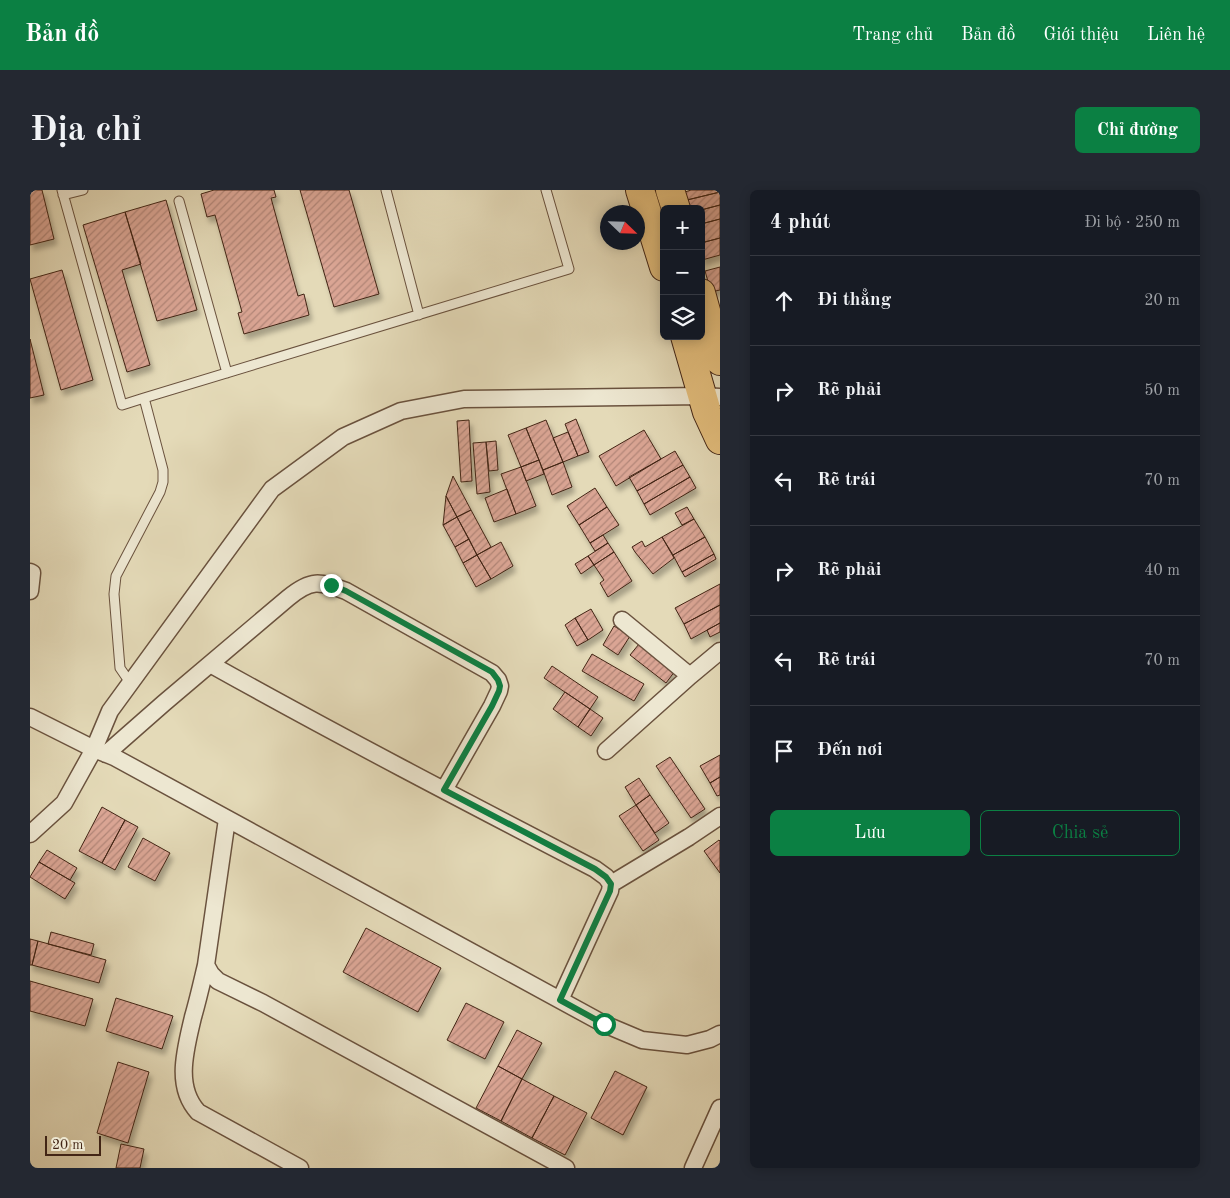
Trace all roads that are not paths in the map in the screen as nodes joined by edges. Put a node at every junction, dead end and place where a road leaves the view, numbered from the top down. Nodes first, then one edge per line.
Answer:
1 (83, 190) edge
2 (386, 190) edge
3 (546, 190) edge
4 (640, 190) edge
5 (670, 190) edge
6 (62, 193) edge
7 (179, 201) dead end
8 (675, 205) edge
9 (660, 254) edge
10 (708, 297) edge
11 (419, 315) junction
12 (687, 340) edge
13 (720, 361) edge
14 (227, 373) junction
15 (711, 396) edge
16 (144, 398) junction
17 (720, 440) edge
18 (30, 572) edge
19 (30, 591) edge
20 (622, 620) dead end
21 (720, 651) edge
22 (210, 664) junction
23 (690, 676) junction
24 (130, 684) junction
25 (30, 717) edge
26 (606, 751) dead end
27 (100, 752) junction
28 (444, 790) junction
29 (720, 816) edge
30 (227, 819) junction
31 (30, 834) edge
32 (611, 884) junction
33 (206, 965) junction
34 (560, 1000) junction
35 (720, 1034) edge
36 (720, 1108) edge
37 (300, 1168) edge
38 (566, 1168) edge
39 (693, 1168) edge

1 - 6 lane
2 - 11 lane
3 - 11 lane
4 - 9 highway
5 - 8 highway
6 - 16 lane
7 - 14 lane
10 - 13 highway
11 - 14 lane
12 - 15 highway
14 - 16 lane
15 - 17 highway
15 - 24 street
16 - 24 lane
18 - 19 street
20 - 23 street
21 - 23 street
22 - 27 street
22 - 28 street
22 - 28 street
23 - 26 street
24 - 27 street
25 - 27 street
27 - 30 street
27 - 31 street
28 - 32 street
29 - 32 street
30 - 33 street
30 - 34 street
32 - 34 street
33 - 37 street
33 - 38 street
34 - 35 street
36 - 39 street

